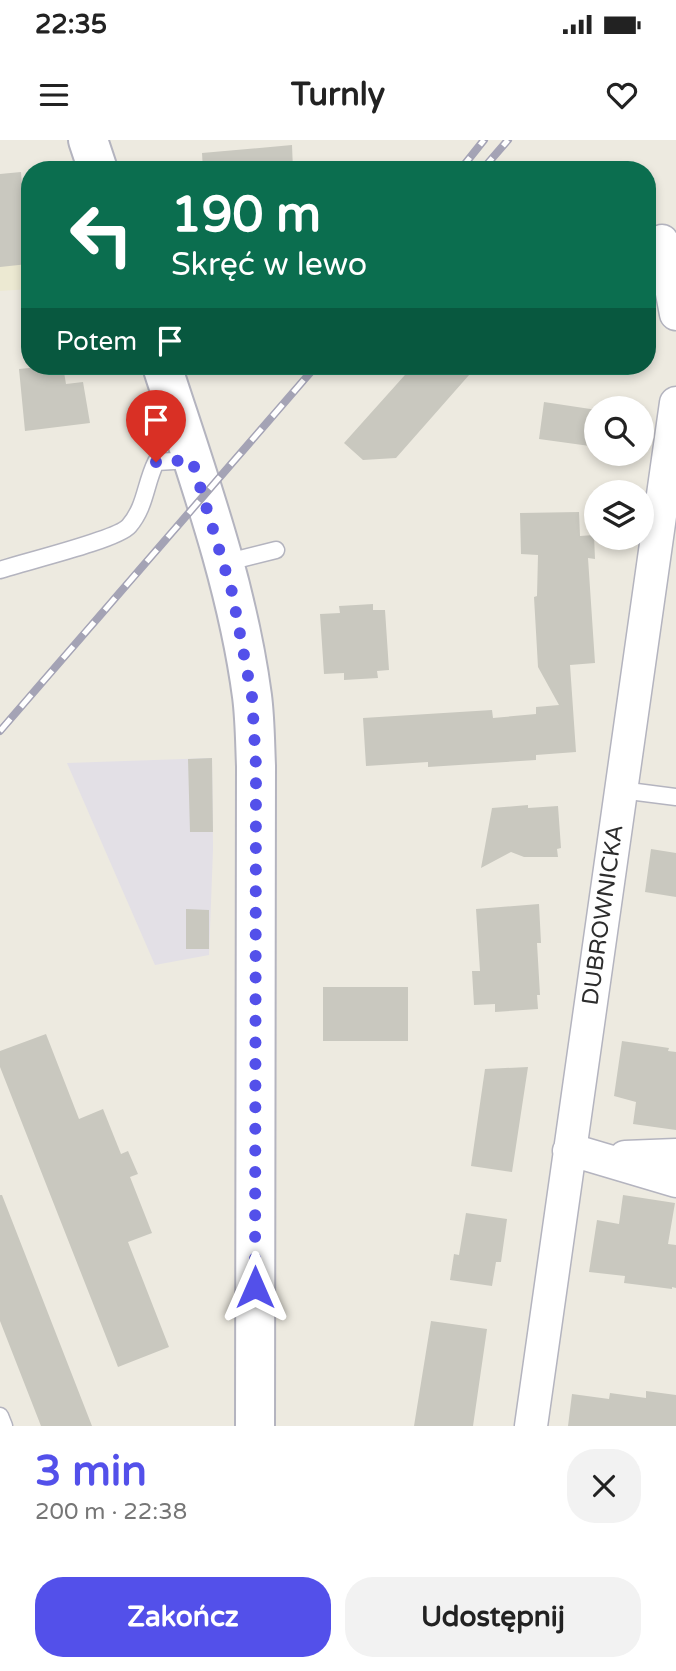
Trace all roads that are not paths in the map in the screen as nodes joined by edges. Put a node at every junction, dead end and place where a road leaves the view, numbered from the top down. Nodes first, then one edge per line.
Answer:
1 (88, 140) edge
2 (95, 161) edge
3 (662, 241) dead end
4 (659, 285) edge
5 (676, 314) edge
6 (165, 375) edge
7 (675, 421) edge
8 (192, 460) junction
9 (276, 550) dead end
10 (223, 563) junction
11 (0, 570) edge
12 (621, 790) junction
13 (676, 797) edge
14 (584, 1155) junction
15 (676, 1155) edge
16 (676, 1181) edge
17 (0, 1416) edge
18 (4, 1426) edge
19 (255, 1426) edge
20 (531, 1426) edge

1 - 2 street
3 - 4 street
4 - 5 street
6 - 8 street
7 - 12 street, DUBROWNICKA
8 - 10 street
8 - 11 lane
9 - 10 lane
10 - 19 street
12 - 13 lane
12 - 14 street, DUBROWNICKA
14 - 15 street
14 - 16 street
14 - 20 street, DUBROWNICKA
17 - 18 lane

